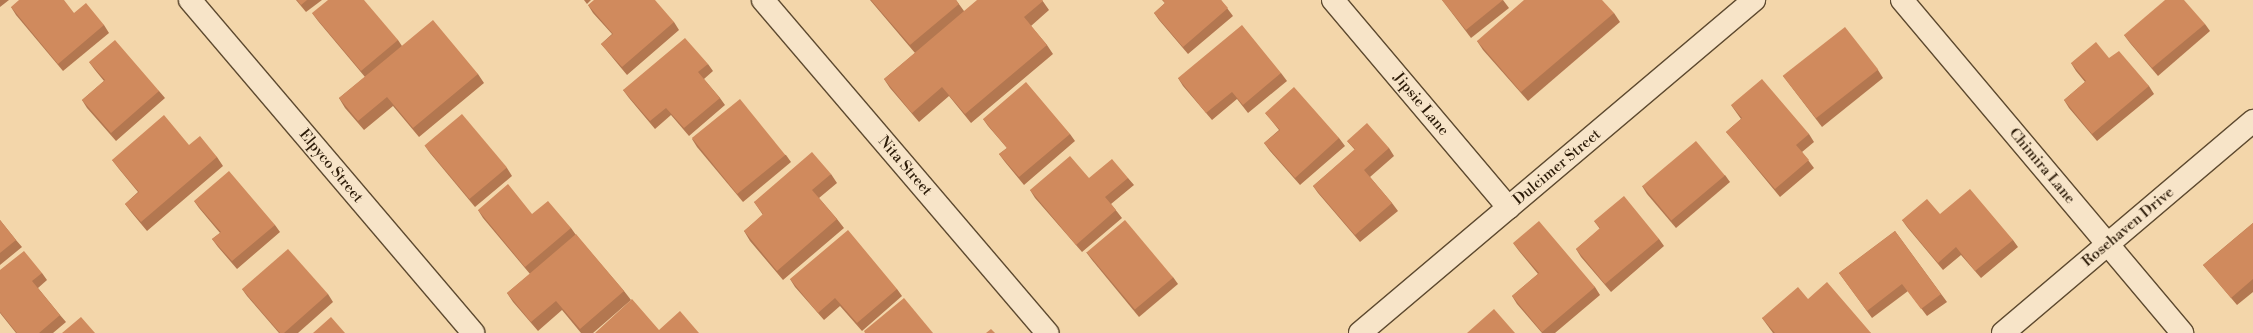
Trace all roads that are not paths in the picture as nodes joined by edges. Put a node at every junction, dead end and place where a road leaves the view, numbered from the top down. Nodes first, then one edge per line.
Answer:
1 (190, 0) edge
2 (763, 0) edge
3 (1333, 0) edge
4 (1754, 0) edge
5 (1902, 0) edge
6 (2253, 121) edge
7 (1509, 208) junction
8 (2107, 244) junction
9 (473, 333) edge
10 (1047, 333) edge
11 (1360, 333) edge
12 (2002, 333) edge
13 (2182, 333) edge

1 - 9 street, Elpyco Street
2 - 10 street, Nita Street
3 - 7 street, Jipsie Lane
4 - 7 street, Dulcimer Street
5 - 8 street, Chimira Lane
6 - 8 street, Rosehaven Drive
7 - 11 street, Dulcimer Street
8 - 12 street, Rosehaven Drive
8 - 13 street, Chimira Lane

